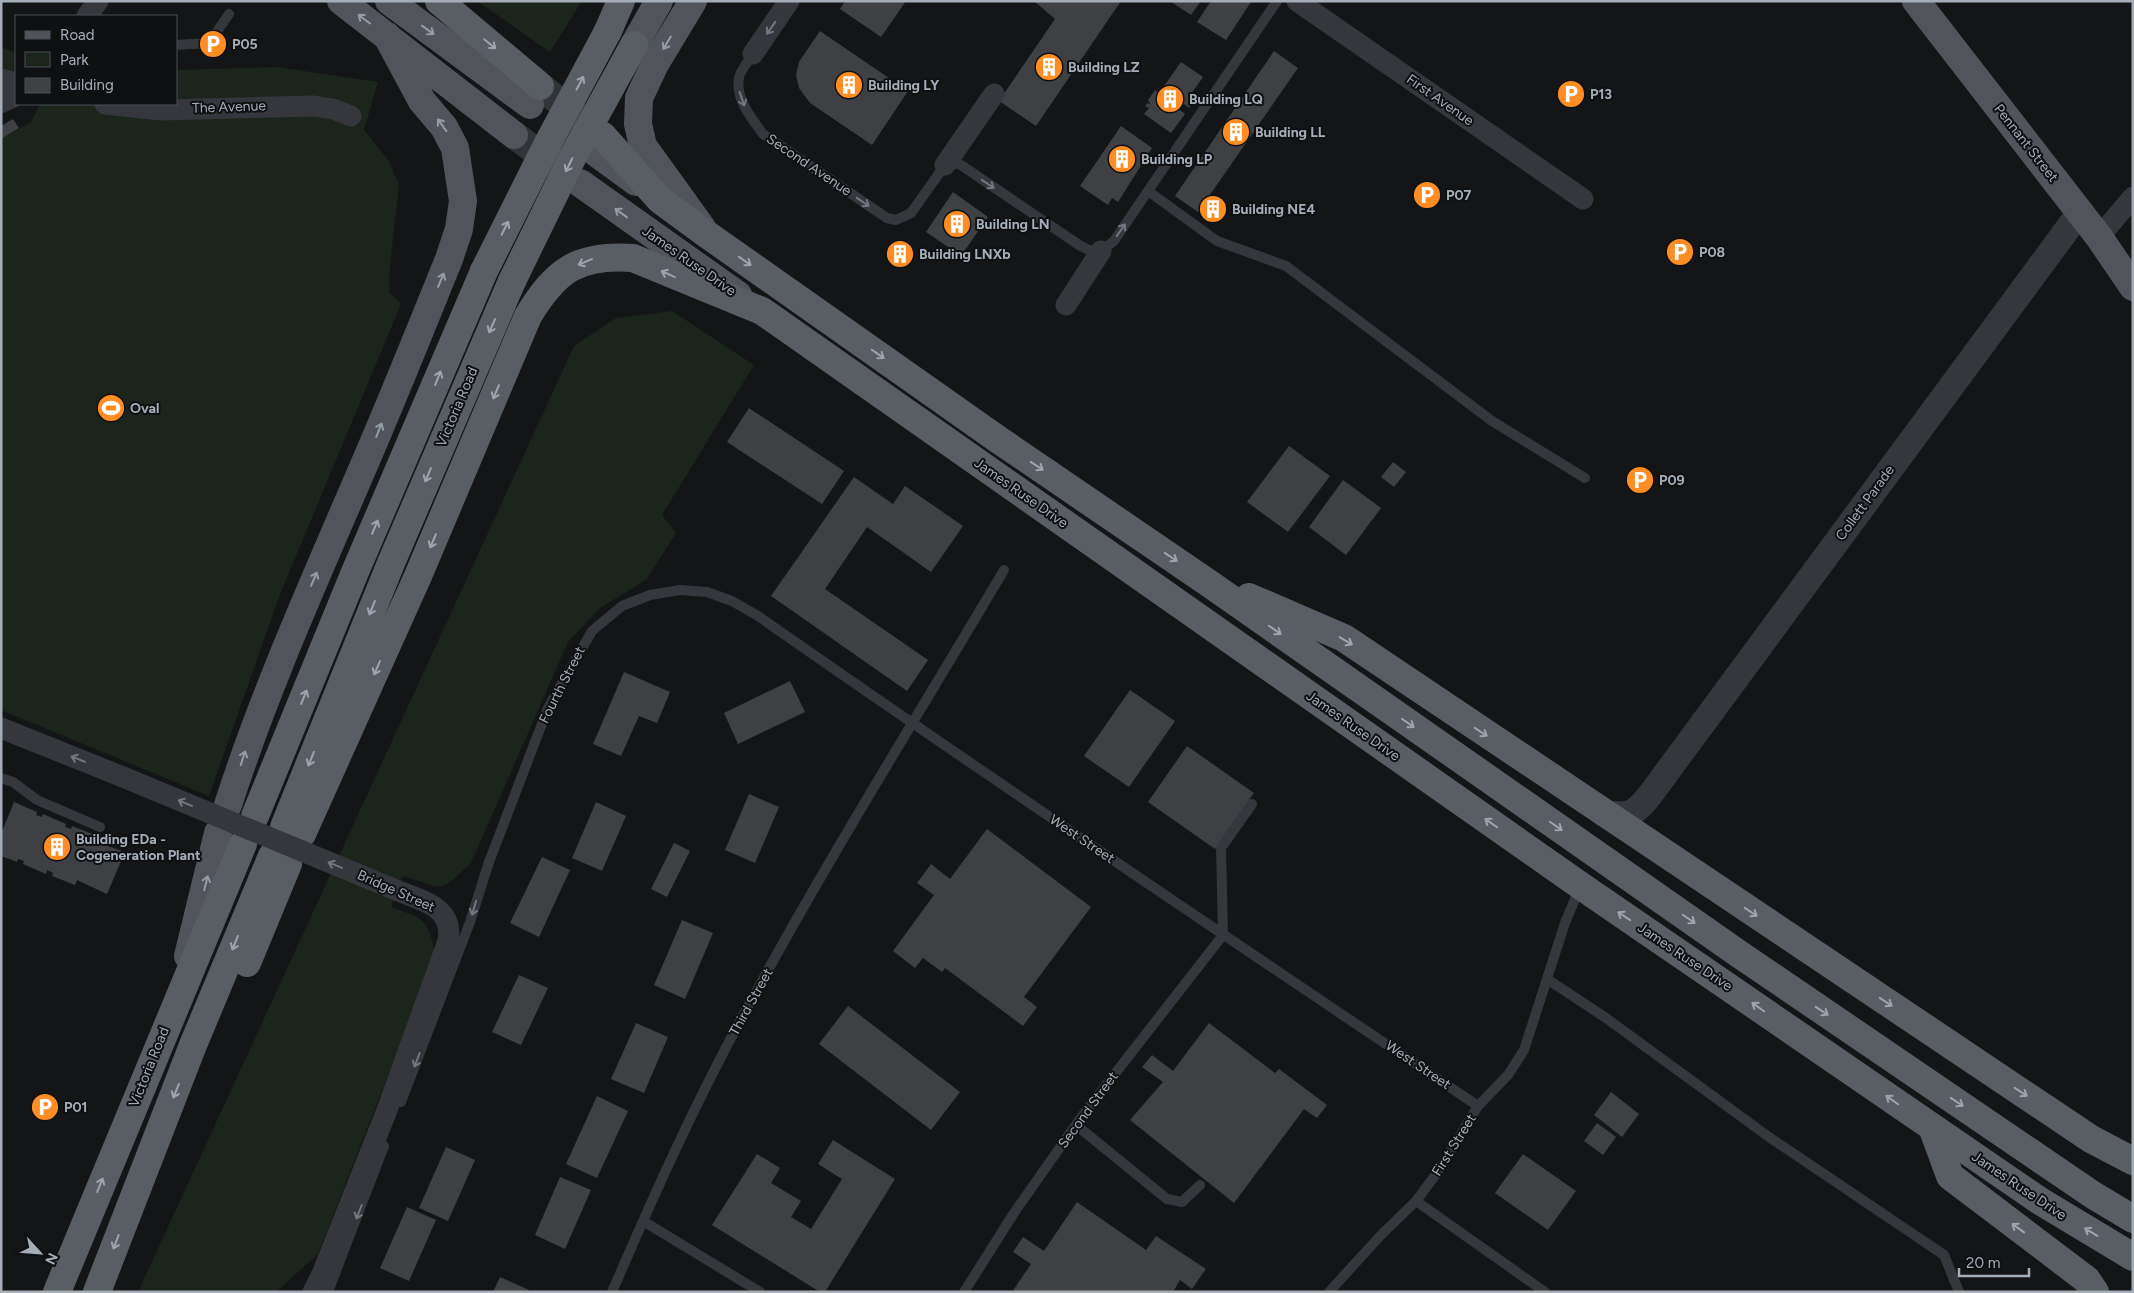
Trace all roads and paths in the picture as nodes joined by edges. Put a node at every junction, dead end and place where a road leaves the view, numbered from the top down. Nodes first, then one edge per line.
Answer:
1 (98, 1) edge
2 (341, 1) edge
3 (389, 1) edge
4 (439, 1) edge
5 (621, 1) edge
6 (626, 1) edge
7 (658, 1) edge
8 (693, 1) edge
9 (789, 1) edge
10 (1277, 1) edge
11 (1297, 1) edge
12 (1916, 1) edge
13 (229, 14) dead end
14 (89, 15) edge
15 (608, 31) junction
16 (387, 36) junction
17 (178, 44) edge
18 (634, 45) joint
19 (752, 54) joint
20 (1, 79) edge
21 (15, 82) edge
22 (15, 93) edge
23 (994, 94) dead end
24 (535, 96) joint
25 (1, 100) edge
26 (114, 105) edge
27 (351, 116) dead end
28 (514, 135) tunnel mouth
29 (599, 144) tunnel mouth
30 (945, 165) junction
31 (580, 183) tunnel mouth
32 (1148, 191) junction
33 (2133, 197) edge
34 (1583, 199) dead end
35 (2080, 212) junction
36 (705, 233) junction
37 (2099, 237) junction
38 (1101, 251) junction
39 (2133, 287) edge
40 (1066, 305) dead end
41 (762, 311) junction
42 (1585, 478) dead end
43 (1004, 570) dead end
44 (680, 590) joint
45 (1221, 592) junction
46 (913, 724) junction
47 (1, 728) edge
48 (1, 778) edge
49 (1650, 795) junction
50 (1252, 804) dead end
51 (228, 805) dead end
52 (1604, 814) junction
53 (255, 816) dead end
54 (100, 827) dead end
55 (231, 838) dead end
56 (1652, 846) junction
57 (280, 860) dead end
58 (1581, 886) junction
59 (1223, 935) junction
60 (1547, 979) junction
61 (1478, 1106) junction
62 (1076, 1125) junction
63 (1932, 1127) junction
64 (2133, 1161) edge
65 (1200, 1185) dead end
66 (1416, 1201) junction
67 (2133, 1219) edge
68 (643, 1221) junction
69 (2133, 1257) edge
70 (55, 1287) edge
71 (96, 1292) edge
72 (313, 1292) edge
73 (328, 1292) edge
74 (612, 1292) edge
75 (760, 1292) edge
76 (964, 1292) edge
77 (1330, 1292) edge
78 (1545, 1292) edge
79 (1959, 1292) edge
80 (2095, 1292) edge

1 - 14 street
16 -> 2 main road
3 -> 24 main road
4 -> 24 highway
5 - 15 highway
6 - 15 main road, Victoria Road
7 - 18 main road, Victoria Road
8 -> 36 main road
9 -> 19 street, Second Avenue
10 - 32 lane
11 - 34 street, First Avenue
12 - 35 main road, Pennant Street
13 - 17 lane
53 -> 15 highway, Victoria Road, bridge
16 - 28 main road
51 -> 16 main road
18 - 41 highway, Victoria Road, bridge
19 -> 30 lane, Second Avenue
20 - 21 street
22 - 25 street
23 - 30 street, Second Avenue
26 - 27 street, The Avenue
29 - 36 highway
30 -> 38 lane
41 -> 31 main road, James Ruse Drive
38 -> 32 lane
32 - 42 lane
33 - 37 street
35 - 37 main road, Pennant Street
35 - 49 street, Collett Parade
36 -> 45 highway
37 - 39 main road, Pennant Street
38 - 40 street
58 -> 41 highway, James Ruse Drive
43 - 46 lane, Third Street
44 - 46 lane, West Street
44 -> 73 lane, Fourth Street
45 -> 52 highway
45 -> 67 highway
46 - 59 lane, West Street
46 - 68 lane, Third Street
72 -> 47 street, Bridge Street, bridge
48 - 54 lane
49 - 52 street
49 - 56 street
50 - 59 lane
52 - 56 highway
70 -> 55 highway, Victoria Road
56 -> 64 highway
57 -> 71 highway
58 - 60 lane, First Street
63 -> 58 highway, James Ruse Drive
59 - 61 lane, West Street
59 - 62 lane, Second Street
60 - 61 lane, First Street
60 - 79 lane
61 - 66 lane, First Street
62 - 65 lane
62 - 76 lane, Second Street
69 -> 63 highway, James Ruse Drive
80 -> 63 highway
66 - 77 lane, First Street
66 - 78 lane
68 - 74 lane, Third Street
68 - 75 lane

